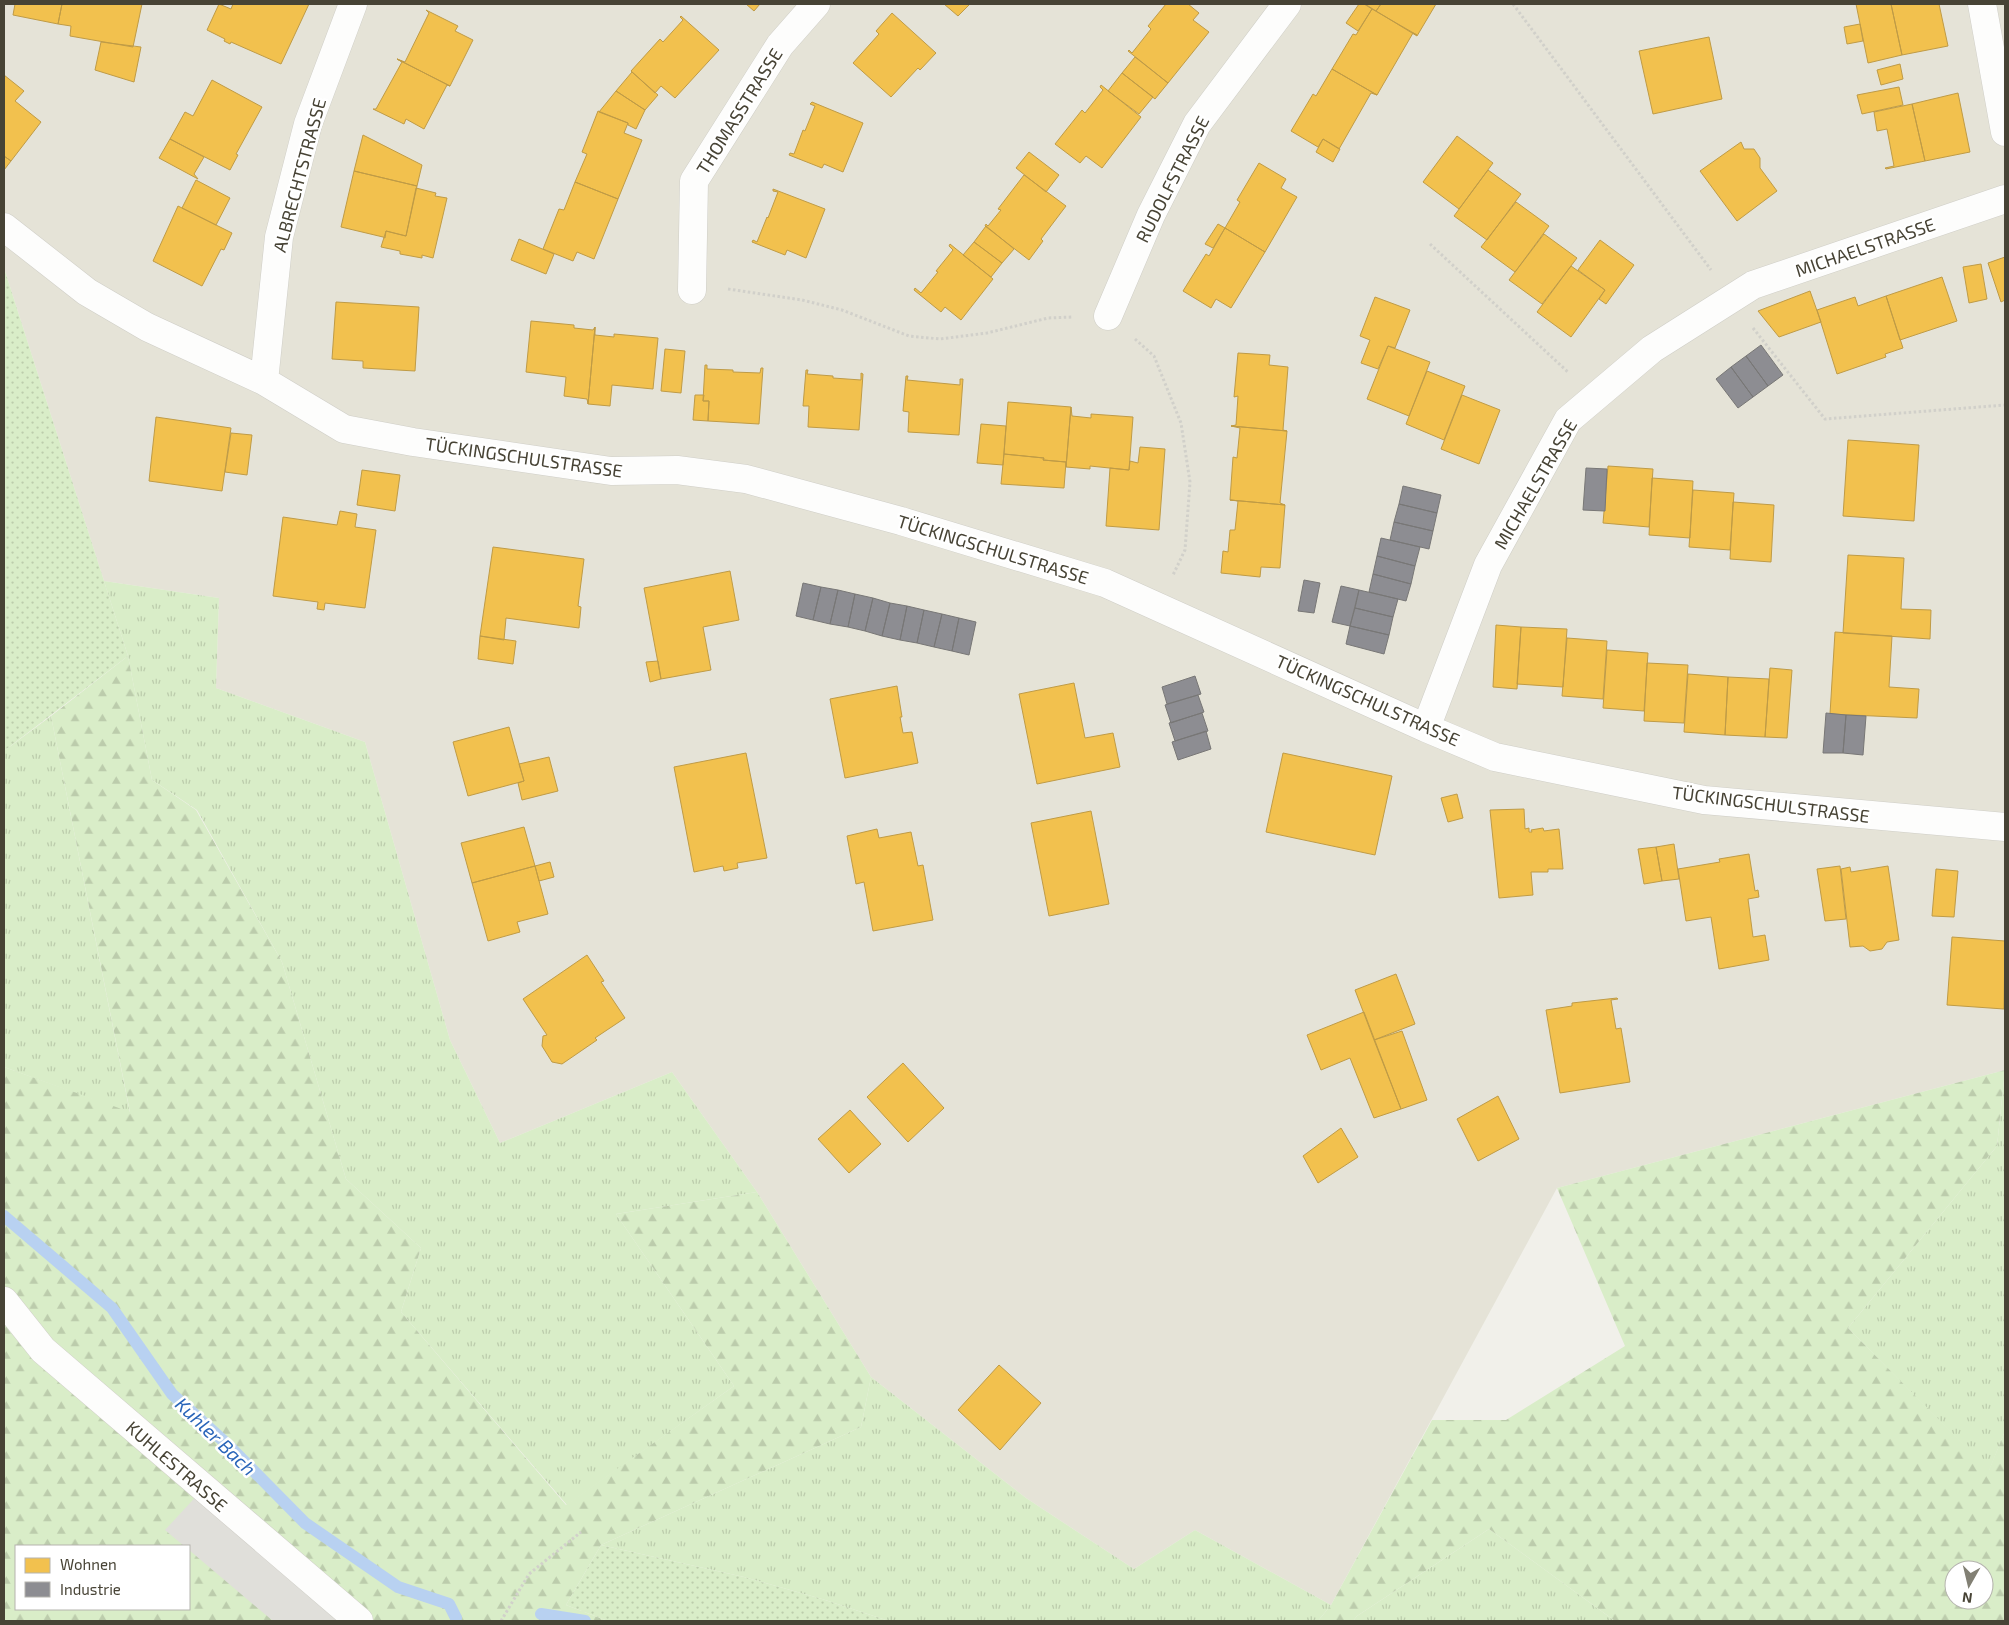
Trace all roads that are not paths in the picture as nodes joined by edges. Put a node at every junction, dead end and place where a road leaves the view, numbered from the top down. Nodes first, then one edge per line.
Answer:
1 (353, 4) edge
2 (816, 4) edge
3 (1287, 4) edge
4 (1982, 4) edge
5 (2005, 132) edge
6 (2005, 199) edge
7 (8, 230) edge
8 (692, 290) road end
9 (1108, 316) road end
10 (264, 382) junction
11 (1426, 728) junction
12 (2005, 828) edge
13 (4, 1301) edge
14 (359, 1621) edge

1 - 10 street, ALBRECHTSTRASSE
2 - 8 street, THOMASSTRASSE
3 - 9 street, RUDOLFSTRASSE
4 - 5 street
6 - 11 street, MICHAELSTRASSE
7 - 10 street, TÜCKINGSCHULSTRASSE
10 - 11 street, TÜCKINGSCHULSTRASSE
11 - 12 street, TÜCKINGSCHULSTRASSE
13 - 14 street, KUHLESTRASSE

